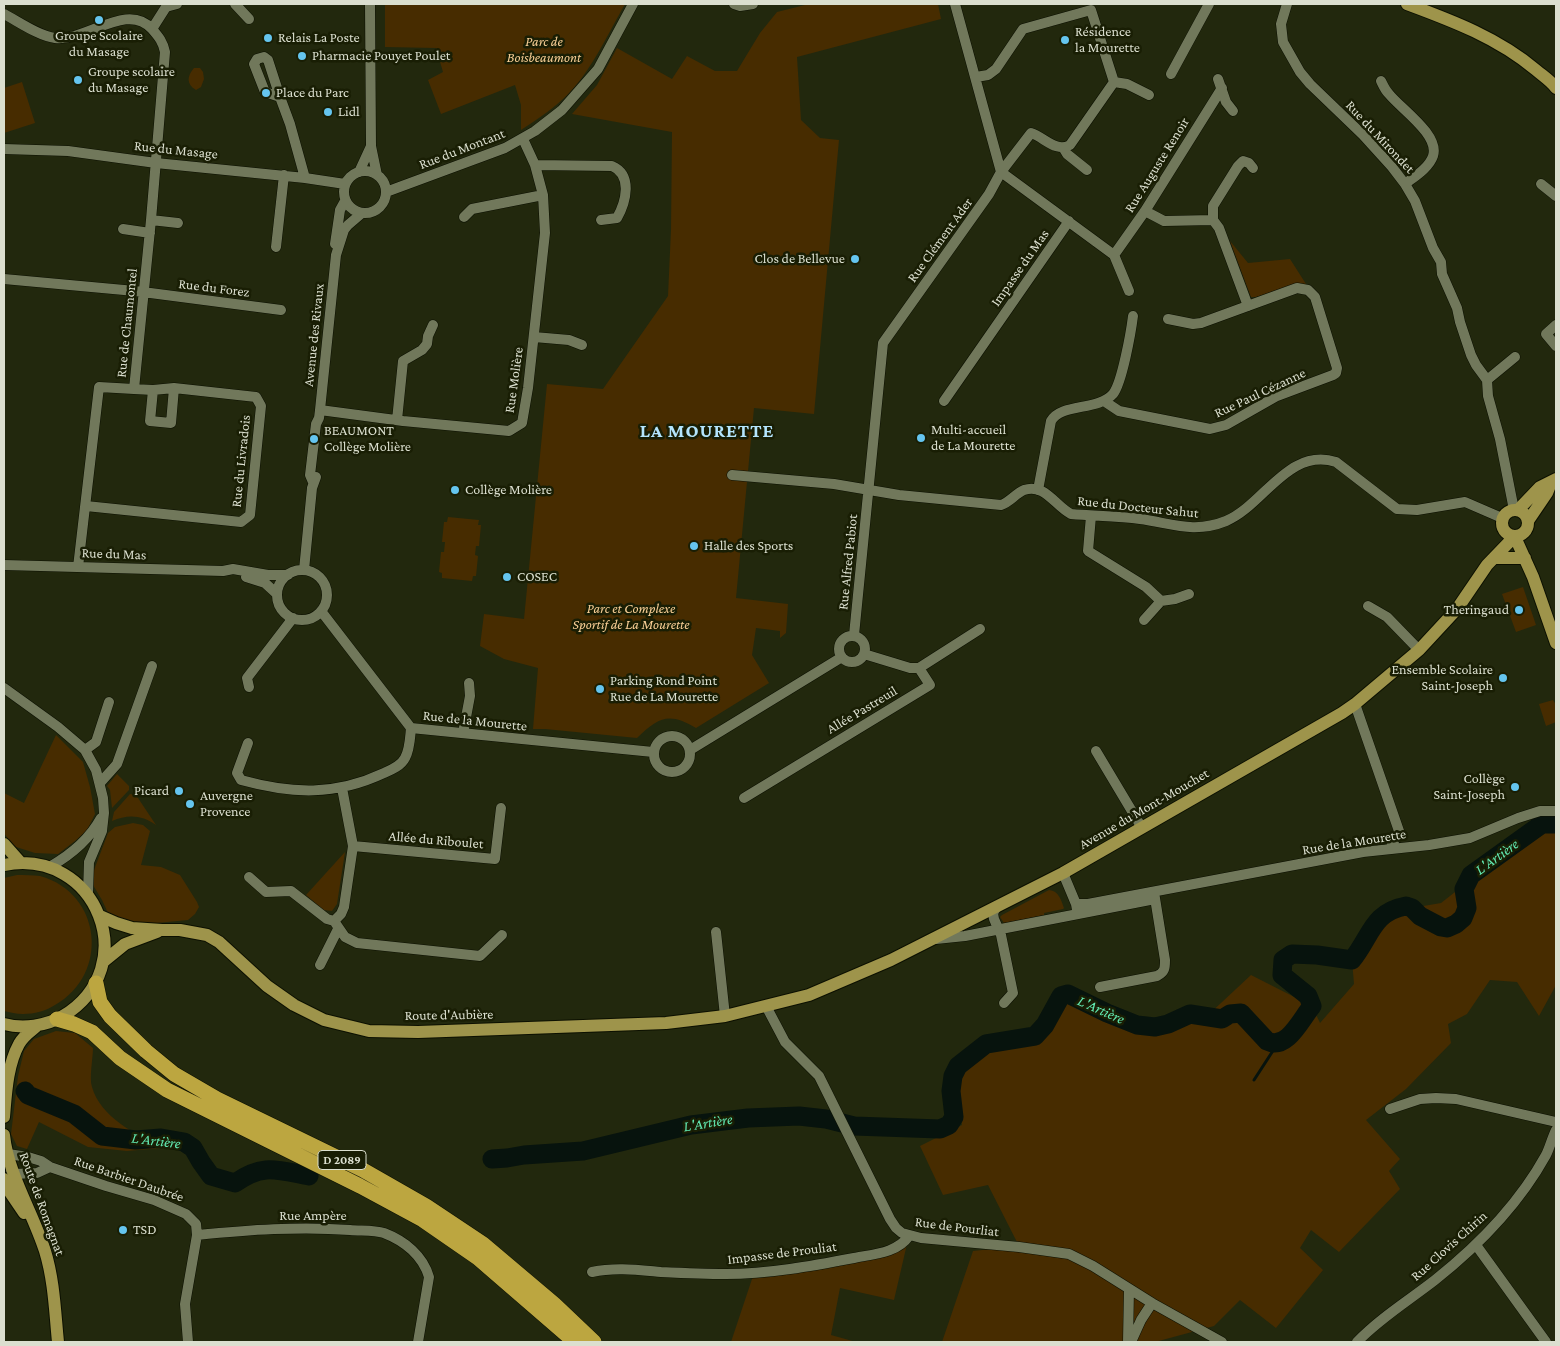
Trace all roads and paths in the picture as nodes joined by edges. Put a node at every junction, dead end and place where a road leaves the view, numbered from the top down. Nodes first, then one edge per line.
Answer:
1 (176, 4) edge
2 (236, 4) edge
3 (370, 4) edge
4 (633, 4) edge
5 (734, 4) edge
6 (753, 4) edge
7 (955, 4) edge
8 (1209, 4) edge
9 (1287, 4) edge
10 (1407, 4) edge
11 (164, 6) edge
12 (4, 14) edge
13 (249, 19) dead end
14 (152, 29) junction
15 (1171, 74) dead end
16 (976, 77) junction
17 (1381, 81) dead end
18 (1114, 82) junction
19 (1556, 87) edge
20 (1149, 95) dead end
21 (280, 97) dead end
22 (1232, 111) dead end
23 (523, 139) junction
24 (371, 146) junction
25 (1064, 148) junction
26 (4, 149) edge
27 (156, 163) junction
28 (536, 165) junction
29 (1253, 168) dead end
30 (1087, 170) dead end
31 (359, 172) junction
32 (1001, 172) junction
33 (284, 175) junction
34 (377, 175) junction
35 (305, 178) junction
36 (345, 184) junction
37 (1405, 184) junction
38 (1541, 184) dead end
39 (386, 192) junction
40 (543, 195) junction
41 (1556, 196) edge
42 (345, 201) junction
43 (1145, 211) junction
44 (362, 213) junction
45 (464, 217) dead end
46 (151, 220) junction
47 (600, 220) dead end
48 (1213, 220) junction
49 (1069, 221) junction
50 (178, 223) dead end
51 (123, 229) dead end
52 (150, 233) junction
53 (276, 247) dead end
54 (336, 255) junction
55 (1114, 255) junction
56 (4, 279) edge
57 (1128, 292) dead end
58 (144, 294) junction
59 (1248, 306) junction
60 (281, 310) dead end
61 (1133, 316) dead end
62 (1168, 319) dead end
63 (433, 324) dead end
64 (1556, 326) edge
65 (534, 337) junction
66 (582, 345) dead end
67 (1556, 346) edge
68 (1515, 357) dead end
69 (1487, 380) junction
70 (174, 388) junction
71 (134, 389) junction
72 (153, 390) junction
73 (944, 401) dead end
74 (1104, 402) junction
75 (320, 414) junction
76 (397, 420) junction
77 (732, 475) dead end
78 (1554, 481) edge
79 (1038, 490) junction
80 (868, 491) junction
81 (86, 506) junction
82 (1516, 510) junction
83 (1091, 516) junction
84 (1514, 529) junction
85 (1525, 558) junction
86 (1491, 561) junction
87 (4, 565) edge
88 (78, 567) junction
89 (304, 570) junction
90 (223, 571) junction
91 (288, 575) junction
92 (1533, 577) junction
93 (277, 594) junction
94 (1189, 594) dead end
95 (1161, 601) junction
96 (1368, 606) dead end
97 (321, 611) junction
98 (293, 618) junction
99 (1144, 620) dead end
100 (980, 629) dead end
101 (854, 635) junction
102 (1556, 643) edge
103 (1419, 650) junction
104 (864, 654) junction
105 (842, 657) junction
106 (152, 666) dead end
107 (919, 668) junction
108 (469, 683) dead end
109 (249, 687) dead end
110 (4, 688) edge
111 (109, 702) dead end
112 (1355, 704) junction
113 (411, 728) junction
114 (463, 733) junction
115 (248, 743) dead end
116 (85, 750) junction
117 (690, 750) junction
118 (1096, 751) dead end
119 (654, 752) junction
120 (100, 783) junction
121 (342, 788) junction
122 (744, 798) dead end
123 (501, 808) dead end
124 (1556, 812) edge
125 (104, 813) junction
126 (1142, 828) junction
127 (4, 844) edge
128 (353, 846) junction
129 (1390, 849) junction
130 (20, 862) junction
131 (4, 864) edge
132 (51, 866) junction
133 (1062, 873) junction
134 (249, 877) dead end
135 (88, 893) junction
136 (1154, 895) junction
137 (996, 906) junction
138 (1076, 909) junction
139 (100, 916) junction
140 (336, 925) junction
141 (998, 929) junction
142 (162, 930) junction
143 (716, 932) dead end
144 (502, 934) dead end
145 (932, 939) junction
146 (104, 961) junction
147 (320, 965) dead end
148 (96, 982) junction
149 (1100, 987) dead end
150 (1004, 1003) dead end
151 (766, 1006) junction
152 (725, 1016) junction
153 (57, 1019) junction
154 (4, 1024) edge
155 (38, 1025) junction
156 (1390, 1109) dead end
157 (4, 1117) edge
158 (1556, 1122) edge
159 (1556, 1130) edge
160 (4, 1135) edge
161 (5, 1159) edge
162 (50, 1167) junction
163 (9, 1176) edge
164 (197, 1235) junction
165 (909, 1236) junction
166 (1476, 1245) junction
167 (592, 1272) dead end
168 (1128, 1288) junction
169 (1152, 1303) junction
170 (53, 1342) edge
171 (58, 1342) edge
172 (188, 1342) edge
173 (418, 1342) edge
174 (575, 1342) edge
175 (594, 1342) edge
176 (1129, 1342) edge
177 (1222, 1342) edge
178 (1357, 1342) edge
179 (1546, 1342) edge

1 - 11 street
2 - 13 street
3 - 24 street
4 - 23 street, Rue du Montant
5 - 6 street
7 - 16 street
8 - 15 street
9 - 37 street, Rue du Mirondet
10 - 19 main road
11 - 14 street
12 - 14 street
14 - 27 street, Rue de Chaumontel
16 - 18 street
16 - 32 street
17 - 37 street
18 - 20 street
18 - 25 street
21 - 35 street
22 - 43 street, Rue Auguste Renoir
23 - 28 street, Rue Molière
23 - 39 street, Rue du Montant
24 - 31 street
24 - 34 street
25 - 30 street
25 - 32 street, Rue Clément Ader
26 - 27 street, Rue du Masage
27 - 33 street, Rue du Masage
27 - 46 street, Rue de Chaumontel
28 - 40 street, Rue Molière
28 - 47 street
29 - 48 street
31 - 34 street
31 - 36 street
32 - 49 street
32 - 80 street, Rue Clément Ader
33 - 35 street, Rue du Masage
33 - 53 street
34 - 39 street
35 - 36 street, Rue du Masage
36 - 42 street
37 - 69 street, Rue du Mirondet
38 - 41 street
39 - 44 street
40 - 45 street
40 - 65 street, Rue Molière
42 - 44 street
42 - 54 street, Avenue des Rivaux
43 - 48 street
43 - 55 street, Rue Auguste Renoir
44 - 54 street, Avenue des Rivaux
46 - 50 street
46 - 52 street, Rue de Chaumontel
48 - 59 street
49 - 55 street
49 - 73 street, Impasse du Mas
51 - 52 street
52 - 58 street, Rue de Chaumontel
54 - 75 street, Avenue des Rivaux
55 - 57 street
56 - 58 street, Rue du Forez
58 - 60 street, Rue du Forez
58 - 71 street, Rue de Chaumontel
59 - 62 street, Rue Paul Cézanne
59 - 74 street, Rue Paul Cézanne
61 - 74 street
63 - 76 street
64 - 67 street
65 - 66 street
65 - 76 street, Rue Molière
68 - 69 street
69 - 82 street, Rue du Mirondet
70 - 72 street, Rue du Livradois
70 - 72 street
70 - 81 street, Rue du Livradois
71 - 72 street, Rue du Livradois
71 - 81 street, Rue de Chaumontel
74 - 79 street
75 - 76 street, Rue Molière
75 - 89 street, Avenue des Rivaux
77 - 80 street
78 - 82 main road, Avenue du Mont-Mouchet
78 - 84 main road, Avenue du Mont-Mouchet
79 - 80 street
79 - 83 street, Rue du Docteur Sahut
80 - 101 street, Rue Alfred Pabiot
81 - 88 street, Rue de Chaumontel
82 - 84 main road, Avenue du Mont-Mouchet
82 - 84 main road
83 - 84 street, Rue du Docteur Sahut
83 - 95 street
84 - 85 main road
84 - 86 main road, Avenue du Mont-Mouchet
84 - 92 main road
85 - 86 main road
85 - 92 main road
86 - 103 main road, Avenue du Mont-Mouchet
87 - 88 street, Rue du Mas
88 - 90 street, Rue du Mas
89 - 91 street
89 - 97 street
90 - 91 street, Rue du Mas
90 - 93 street, Rue du Mas
91 - 93 street
92 - 102 main road
93 - 98 street
94 - 95 street
95 - 99 street
96 - 103 street
97 - 98 street
97 - 113 street, Rue de la Mourette
98 - 109 street
100 - 107 street
101 - 104 street
101 - 105 street
103 - 112 main road, Avenue du Mont-Mouchet
104 - 105 street
104 - 107 street, Allée Pastreuil
105 - 117 street
106 - 120 street
107 - 122 street, Allée Pastreuil
108 - 114 street
110 - 116 street
111 - 116 street
112 - 126 main road, Avenue du Mont-Mouchet
112 - 129 street
113 - 114 street, Rue de la Mourette
113 - 121 street
114 - 119 street, Rue de la Mourette
115 - 121 street
116 - 120 street
117 - 119 street
117 - 119 street
118 - 126 street
120 - 125 street
121 - 128 street
123 - 128 street, Allée du Riboulet
124 - 129 street, Rue de la Mourette
125 - 132 street
125 - 135 street
126 - 133 main road, Avenue du Mont-Mouchet
127 - 130 main road
128 - 140 street
129 - 136 street, Rue de la Mourette
130 - 131 main road
130 - 132 main road
132 - 135 main road
133 - 137 main road, Avenue du Mont-Mouchet
133 - 138 street
134 - 140 street
135 - 139 main road
136 - 138 street, Rue de la Mourette
136 - 149 street
137 - 141 street
137 - 145 main road, Avenue du Mont-Mouchet
138 - 141 street, Rue de la Mourette
139 - 142 main road, Route d'Aubière
139 - 146 main road
140 - 144 street
140 - 147 street
141 - 145 street, Rue de la Mourette
141 - 150 street
142 - 146 main road, Route d'Aubière
142 - 152 main road, Route d'Aubière
143 - 152 street
145 - 151 main road, Avenue du Mont-Mouchet
146 - 148 main road
148 - 153 main road
148 - 175 highway, D 2089
151 - 152 main road, Route d'Aubière
151 - 165 street, Rue de Pourliat
153 - 155 main road
153 - 174 highway, D 2089
154 - 155 main road
155 - 157 main road
156 - 158 street
159 - 166 street, Rue Clovis Chirin
160 - 161 main road, Route de Romagnat
161 - 162 street, Rue Barbier Daubrée
161 - 163 main road, Route de Romagnat
162 - 163 street
162 - 164 street, Rue Barbier Daubrée
163 - 170 main road, Route de Romagnat
163 - 171 main road, Route de Romagnat
164 - 172 street
164 - 173 street, Rue Ampère
165 - 167 street, Impasse de Prouliat
165 - 168 street, Rue de Pourliat
166 - 178 street, Rue Clovis Chirin
166 - 179 street
168 - 169 street, Rue de Pourliat
168 - 176 street
169 - 176 street
169 - 177 street, Rue de Pourliat

